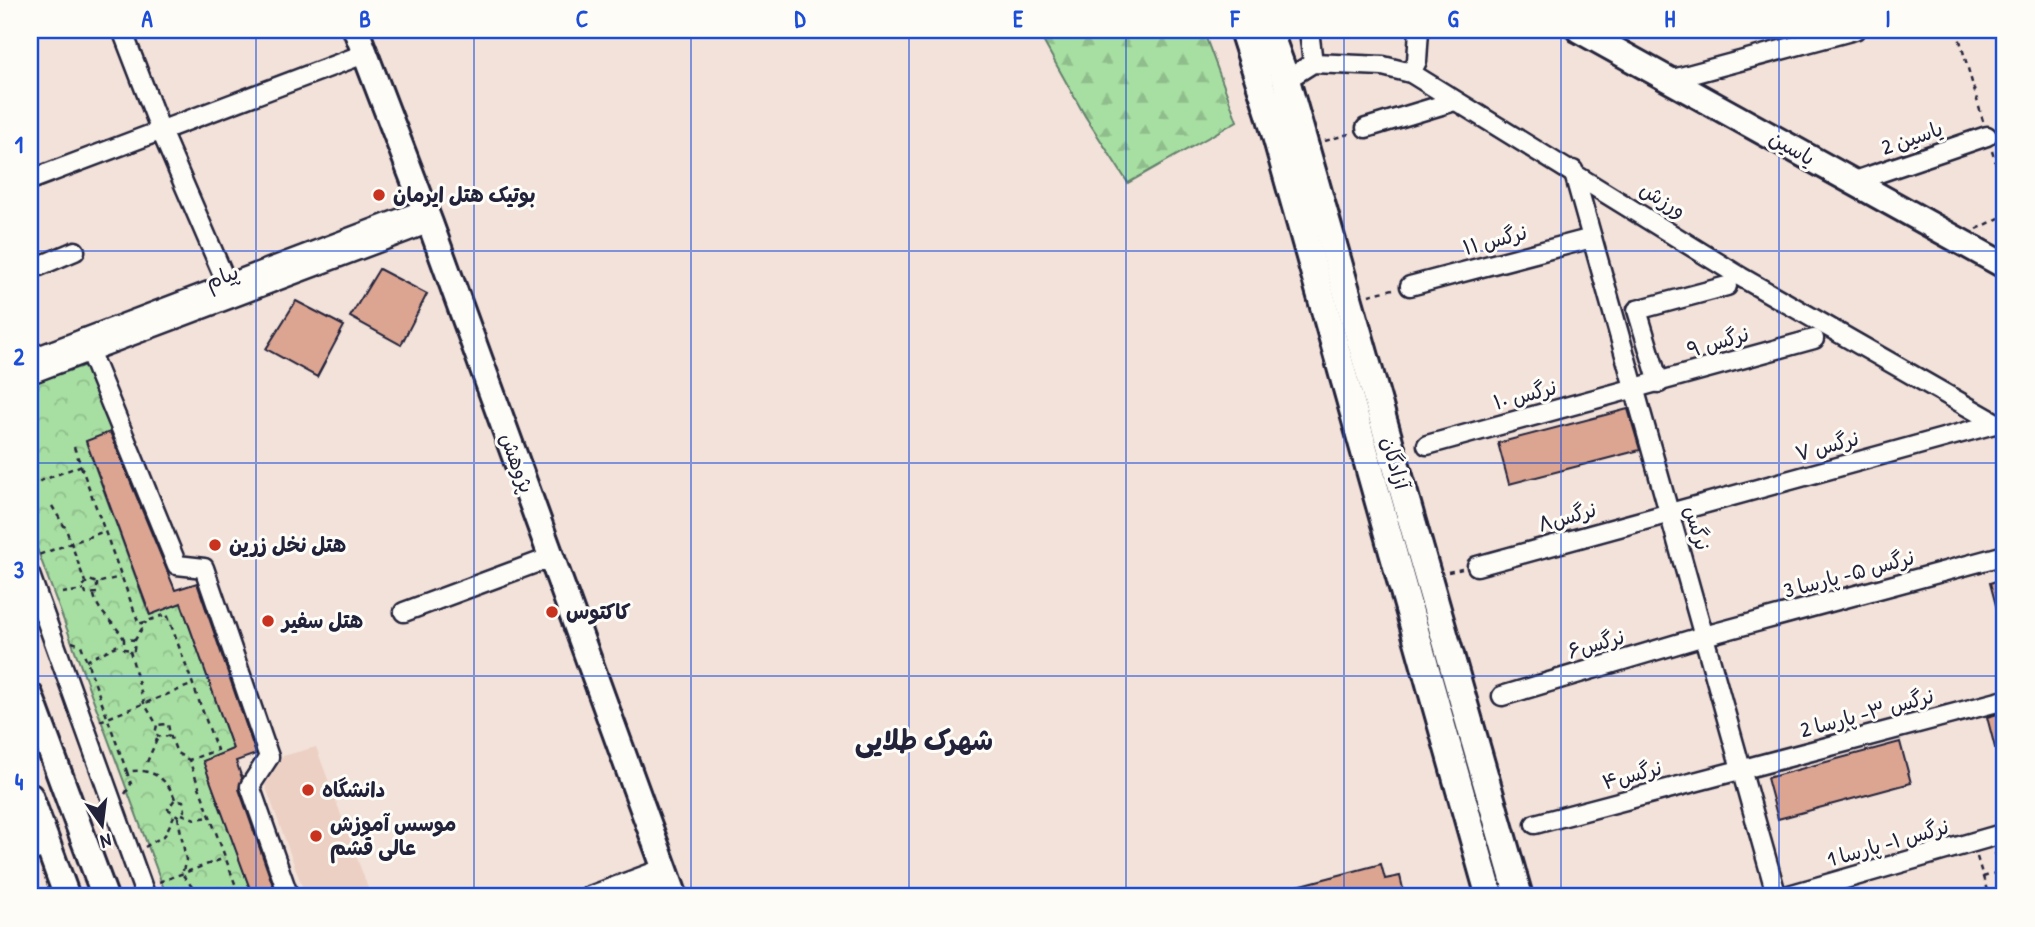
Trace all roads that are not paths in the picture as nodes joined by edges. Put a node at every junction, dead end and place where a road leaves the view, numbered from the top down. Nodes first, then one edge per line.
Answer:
1 (122, 30) edge
2 (356, 30) edge
3 (1243, 30) edge
4 (1268, 30) edge
5 (1309, 30) edge
6 (1419, 30) edge
7 (1579, 30) edge
8 (1856, 30) edge
9 (364, 54) junction
10 (1313, 63) junction
11 (1411, 73) junction
12 (1673, 79) junction
13 (1286, 80) junction
14 (1455, 101) junction
15 (1366, 128) road end
16 (161, 131) junction
17 (1987, 136) road end
18 (1573, 170) junction
19 (30, 180) edge
20 (1852, 182) junction
21 (428, 216) junction
22 (1592, 238) junction
23 (75, 251) dead end
24 (2005, 266) edge
25 (30, 270) edge
26 (227, 284) junction
27 (1410, 286) road end
28 (1727, 286) dead end
29 (1814, 339) dead end
30 (86, 345) junction
31 (30, 359) edge
32 (30, 373) edge
33 (1659, 383) junction
34 (1634, 389) junction
35 (2001, 426) edge
36 (1427, 445) dead end
37 (1669, 512) junction
38 (2005, 555) edge
39 (552, 557) junction
40 (1477, 566) road end
41 (30, 575) edge
42 (404, 612) dead end
43 (1704, 636) junction
44 (30, 695) edge
45 (1502, 696) dead end
46 (2005, 700) edge
47 (1741, 769) junction
48 (1487, 786) junction
49 (1461, 793) junction
50 (30, 796) edge
51 (1535, 824) dead end
52 (1998, 835) edge
53 (39, 849) edge
54 (670, 883) edge
55 (144, 893) edge
56 (68, 897) edge
57 (105, 897) edge
58 (289, 897) edge
59 (587, 897) edge
60 (630, 897) edge
61 (1490, 897) edge
62 (1519, 897) edge
63 (1777, 897) edge
64 (1782, 897) edge

1 - 16 street
2 - 9 street, پژوهش
3 - 49 main road, آزادگان
4 - 13 main road, آزادگان
5 - 10 street
6 - 11 street
7 - 12 street, یاسین
8 - 12 street
9 - 16 street
9 - 21 street, پژوهش
10 - 11 street, ورزش
10 - 13 street
11 - 14 street, ورزش
12 - 20 street, یاسین
13 - 48 main road, آزادگان
14 - 15 street
14 - 18 street, ورزش
16 - 19 street
16 - 26 street
17 - 20 street, یاسین 2
18 - 22 street, نرگس
18 - 35 street, ورزش
20 - 24 street, یاسین
21 - 26 street, پیام
21 - 30 street, پیام
21 - 39 street, پژوهش
22 - 27 street, نرگس ۱۱
22 - 34 street, نرگس
23 - 25 street
26 - 30 street, پیام
28 - 33 street
29 - 33 street, نرگس ۹
30 - 31 street, پیام
30 - 32 street, پیام
30 - 58 street
33 - 34 street, نرگس ۹
34 - 36 street, نرگس ۱۰
34 - 37 street, نرگس
35 - 37 street, نرگس ۷
37 - 40 street, نرگس۸
37 - 43 street, نرگس
38 - 43 street, نرگس ۵- پارسا 3
39 - 42 street
39 - 54 street, پژوهش
41 - 55 street
43 - 45 street, نرگس۶
43 - 47 street, نرگس
44 - 57 street
46 - 47 street, نرگس ۳- پارسا 2
47 - 51 street, نرگس۴
47 - 63 street, نرگس
48 - 49 main road
48 - 62 main road, آزادگان
49 - 61 main road, آزادگان
50 - 53 street
52 - 64 street, نرگس ۱- پارسا 1
53 - 56 street
54 - 59 street
54 - 60 street

